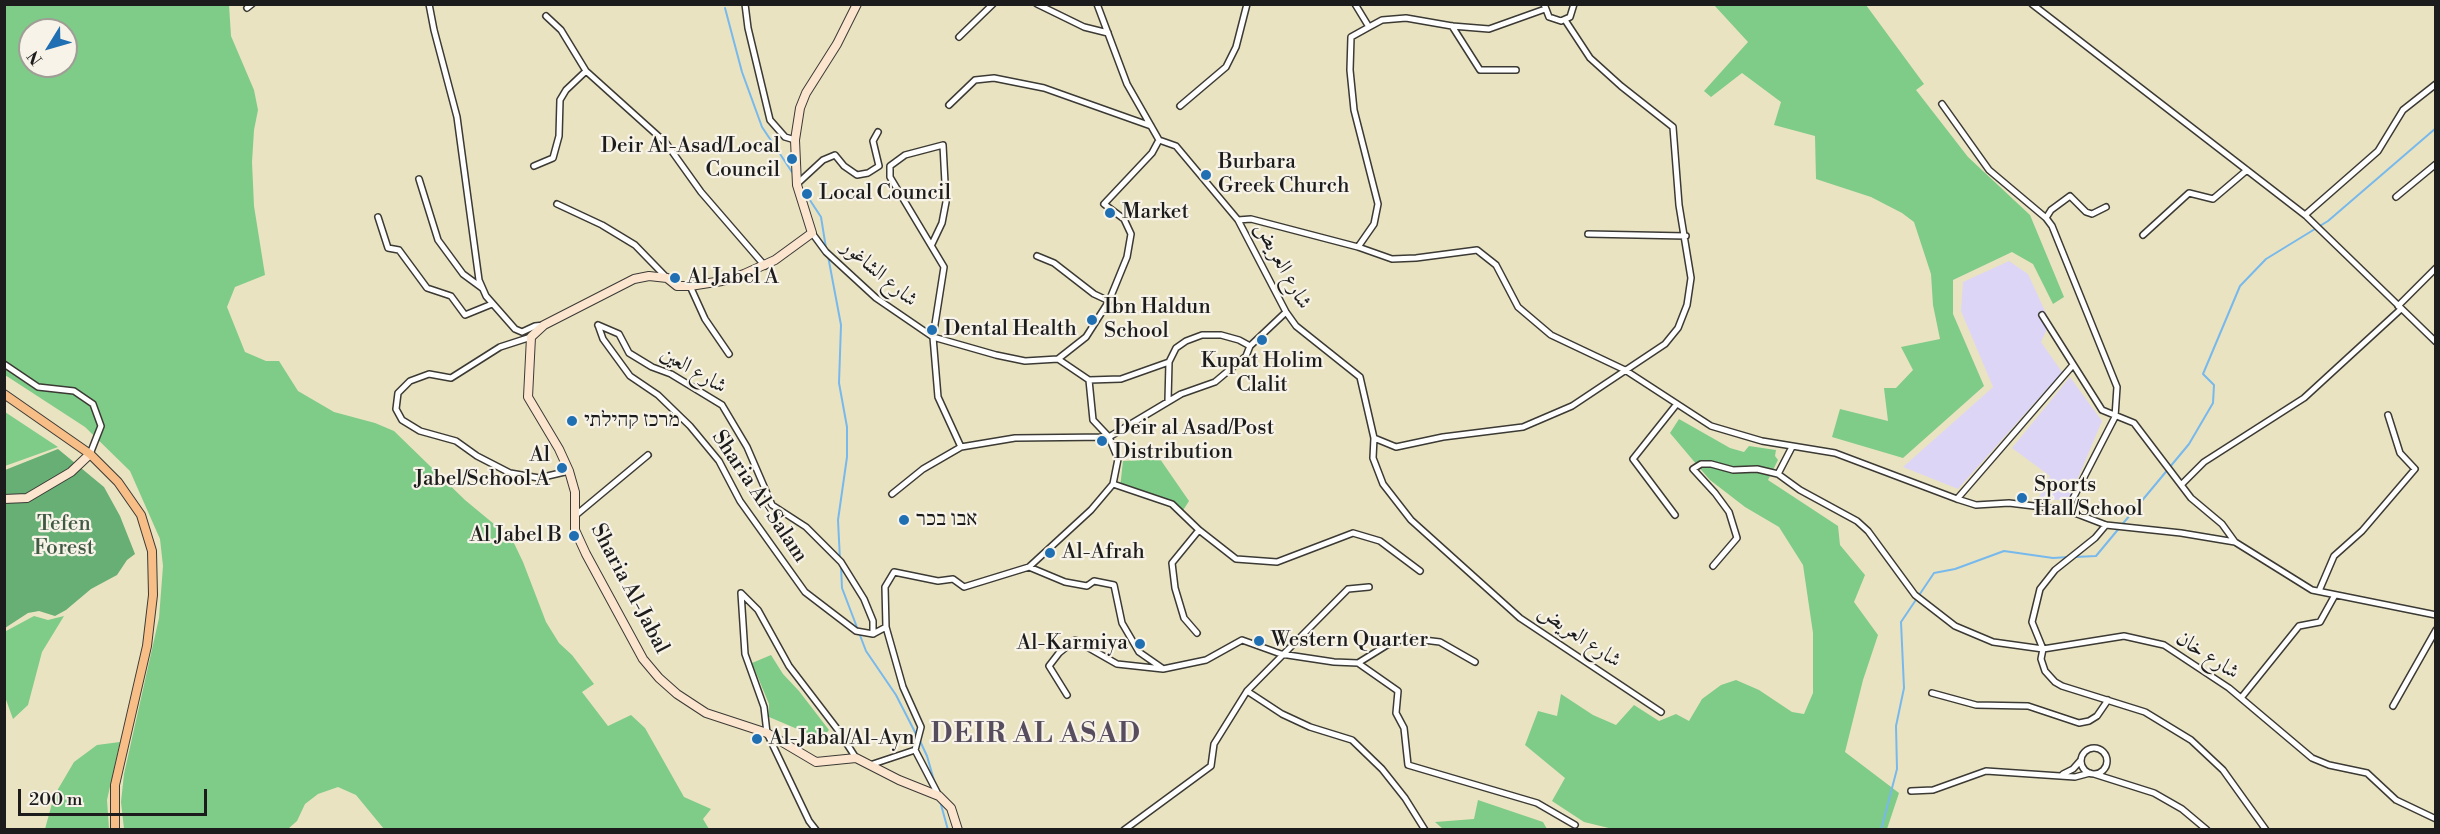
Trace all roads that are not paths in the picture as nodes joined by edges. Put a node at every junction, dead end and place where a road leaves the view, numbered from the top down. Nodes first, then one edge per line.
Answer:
1 (429, 4) edge
2 (745, 4) edge
3 (857, 4) edge
4 (993, 4) edge
5 (1037, 4) edge
6 (1097, 4) edge
7 (1247, 4) edge
8 (1355, 4) edge
9 (1574, 4) edge
10 (2032, 4) edge
11 (1544, 7) edge
12 (546, 16) dead end
13 (1565, 20) junction
14 (1452, 26) junction
15 (1369, 27) junction
16 (1108, 33) junction
17 (959, 37) dead end
18 (1516, 70) dead end
19 (586, 71) junction
20 (2436, 84) edge
21 (1942, 104) dead end
22 (949, 105) dead end
23 (1180, 106) dead end
24 (1151, 126) junction
25 (878, 132) dead end
26 (795, 140) junction
27 (1160, 140) junction
28 (2436, 164) edge
29 (534, 166) dead end
30 (2247, 170) junction
31 (419, 178) dead end
32 (797, 185) junction
33 (2396, 198) dead end
34 (557, 204) dead end
35 (2106, 207) dead end
36 (2305, 215) junction
37 (378, 217) dead end
38 (2046, 218) junction
39 (1238, 220) junction
40 (812, 233) junction
41 (1588, 234) dead end
42 (2143, 235) dead end
43 (1686, 236) junction
44 (932, 244) junction
45 (1358, 247) junction
46 (1037, 256) dead end
47 (765, 266) junction
48 (2436, 268) edge
49 (667, 278) junction
50 (690, 286) junction
51 (483, 288) junction
52 (1109, 301) junction
53 (492, 304) junction
54 (2399, 307) junction
55 (1286, 312) junction
56 (2042, 315) dead end
57 (544, 325) junction
58 (598, 325) joint
59 (531, 337) junction
60 (933, 337) junction
61 (2436, 342) edge
62 (1250, 346) junction
63 (729, 354) dead end
64 (1059, 359) junction
65 (1169, 362) junction
66 (4, 364) edge
67 (2073, 365) junction
68 (1625, 370) junction
69 (1089, 380) junction
70 (4, 394) edge
71 (1168, 401) junction
72 (1676, 405) junction
73 (2388, 415) dead end
74 (2115, 417) junction
75 (1109, 437) junction
76 (1374, 438) junction
77 (961, 447) junction
78 (1792, 447) junction
79 (90, 454) junction
80 (648, 455) dead end
81 (569, 471) junction
82 (1778, 474) junction
83 (1113, 484) junction
84 (2182, 484) junction
85 (892, 494) dead end
86 (4, 499) edge
87 (1957, 499) junction
88 (2067, 510) junction
89 (576, 515) junction
90 (1674, 515) dead end
91 (2106, 525) junction
92 (1199, 530) junction
93 (2235, 542) junction
94 (1713, 566) dead end
95 (1029, 567) junction
96 (1420, 571) dead end
97 (1369, 587) dead end
98 (2319, 591) junction
99 (2335, 595) junction
100 (2436, 615) edge
101 (886, 627) junction
102 (2436, 630) edge
103 (1197, 633) dead end
104 (873, 634) junction
105 (2043, 649) junction
106 (1281, 654) junction
107 (1475, 662) dead end
108 (1358, 663) junction
109 (1163, 669) junction
110 (1246, 692) junction
111 (1932, 693) dead end
112 (1067, 695) dead end
113 (2241, 698) junction
114 (2108, 700) junction
115 (2393, 706) dead end
116 (1661, 712) dead end
117 (766, 733) junction
118 (915, 750) junction
119 (856, 758) junction
120 (2082, 759) junction
121 (870, 765) junction
122 (2106, 766) junction
123 (2092, 774) junction
124 (2061, 775) junction
125 (2118, 781) junction
126 (1911, 790) dead end
127 (939, 796) junction
128 (2436, 819) edge
129 (1575, 825) dead end
130 (1125, 829) edge
131 (115, 830) edge
132 (816, 830) edge
133 (958, 830) edge
134 (1425, 830) edge
135 (2207, 830) edge
136 (2266, 830) edge

1 - 51 street
2 - 26 street
3 - 26 street
4 - 17 street
5 - 16 street
6 - 16 street, شارع العريض
7 - 23 street
8 - 15 street
9 - 13 street
10 - 30 street
11 - 13 street
11 - 14 street
12 - 19 street
13 - 43 street
14 - 15 street
14 - 18 street
15 - 45 street
16 - 24 street, شارع العريض
19 - 29 street
19 - 47 street
20 - 36 street
21 - 38 street
22 - 24 street
24 - 27 street, شارع العريض
25 - 32 street
26 - 32 street
27 - 39 street, شارع العريض
27 - 52 street
28 - 33 street
30 - 36 street
30 - 42 street
31 - 51 street
32 - 40 street
34 - 49 street
35 - 38 street
36 - 54 street
37 - 53 street
38 - 74 street
39 - 45 street
39 - 55 street, شارع العريض
40 - 47 street
40 - 60 street, شارع الشاغور
41 - 43 street
43 - 68 street
44 - 44 street
44 - 60 street
45 - 68 street
46 - 52 street
47 - 50 street
48 - 54 street
49 - 50 street
49 - 57 street
50 - 63 street
51 - 53 street
52 - 64 street
53 - 57 street
54 - 61 street
54 - 84 street
55 - 62 street
55 - 76 street, شارع العريض
56 - 67 street
57 - 59 street
58 - 104 street, Sharia Al-Salam
58 - 104 street, شارع العين
59 - 81 street, Sharia Al-Jabal
59 - 81 street
60 - 64 street, شارع الشاغور
60 - 77 street
62 - 65 street
62 - 71 street
64 - 69 street
65 - 69 street
65 - 71 street
66 - 79 street
67 - 74 street
67 - 87 street
68 - 72 street
68 - 76 street
69 - 75 street
70 - 79 main road
71 - 75 street
72 - 78 street
72 - 90 street
73 - 98 street
74 - 84 street
74 - 88 street
75 - 77 street
75 - 83 street
76 - 116 street, شارع العريض
77 - 85 street
78 - 82 street
78 - 87 street
79 - 86 street
79 - 131 main road
80 - 89 street
81 - 89 street, Sharia Al-Jabal
82 - 94 street
82 - 105 street, شارع خان
83 - 92 street
83 - 95 street
84 - 93 street
87 - 88 street
88 - 91 street
89 - 117 street, Sharia Al-Jabal
91 - 93 street
91 - 105 street
92 - 96 street
92 - 103 street
93 - 98 street
95 - 101 street
95 - 109 street
97 - 106 street
98 - 99 street
99 - 100 street
99 - 113 street
101 - 104 street
101 - 118 street
102 - 115 street
105 - 113 street, شارع خان
105 - 114 street
106 - 108 street
106 - 109 street
106 - 110 street
107 - 108 street
108 - 129 street
109 - 112 street
110 - 130 street
110 - 134 street
111 - 114 street
113 - 128 street, شارع خان
114 - 136 street
117 - 119 street, Sharia Al-Jabal
117 - 119 street
117 - 132 street
118 - 121 street
118 - 127 street
119 - 121 street
120 - 122 street
120 - 123 street
120 - 124 street
121 - 127 street
122 - 123 street
122 - 125 street
123 - 124 street
123 - 125 street
124 - 126 street
125 - 135 street
127 - 133 street

